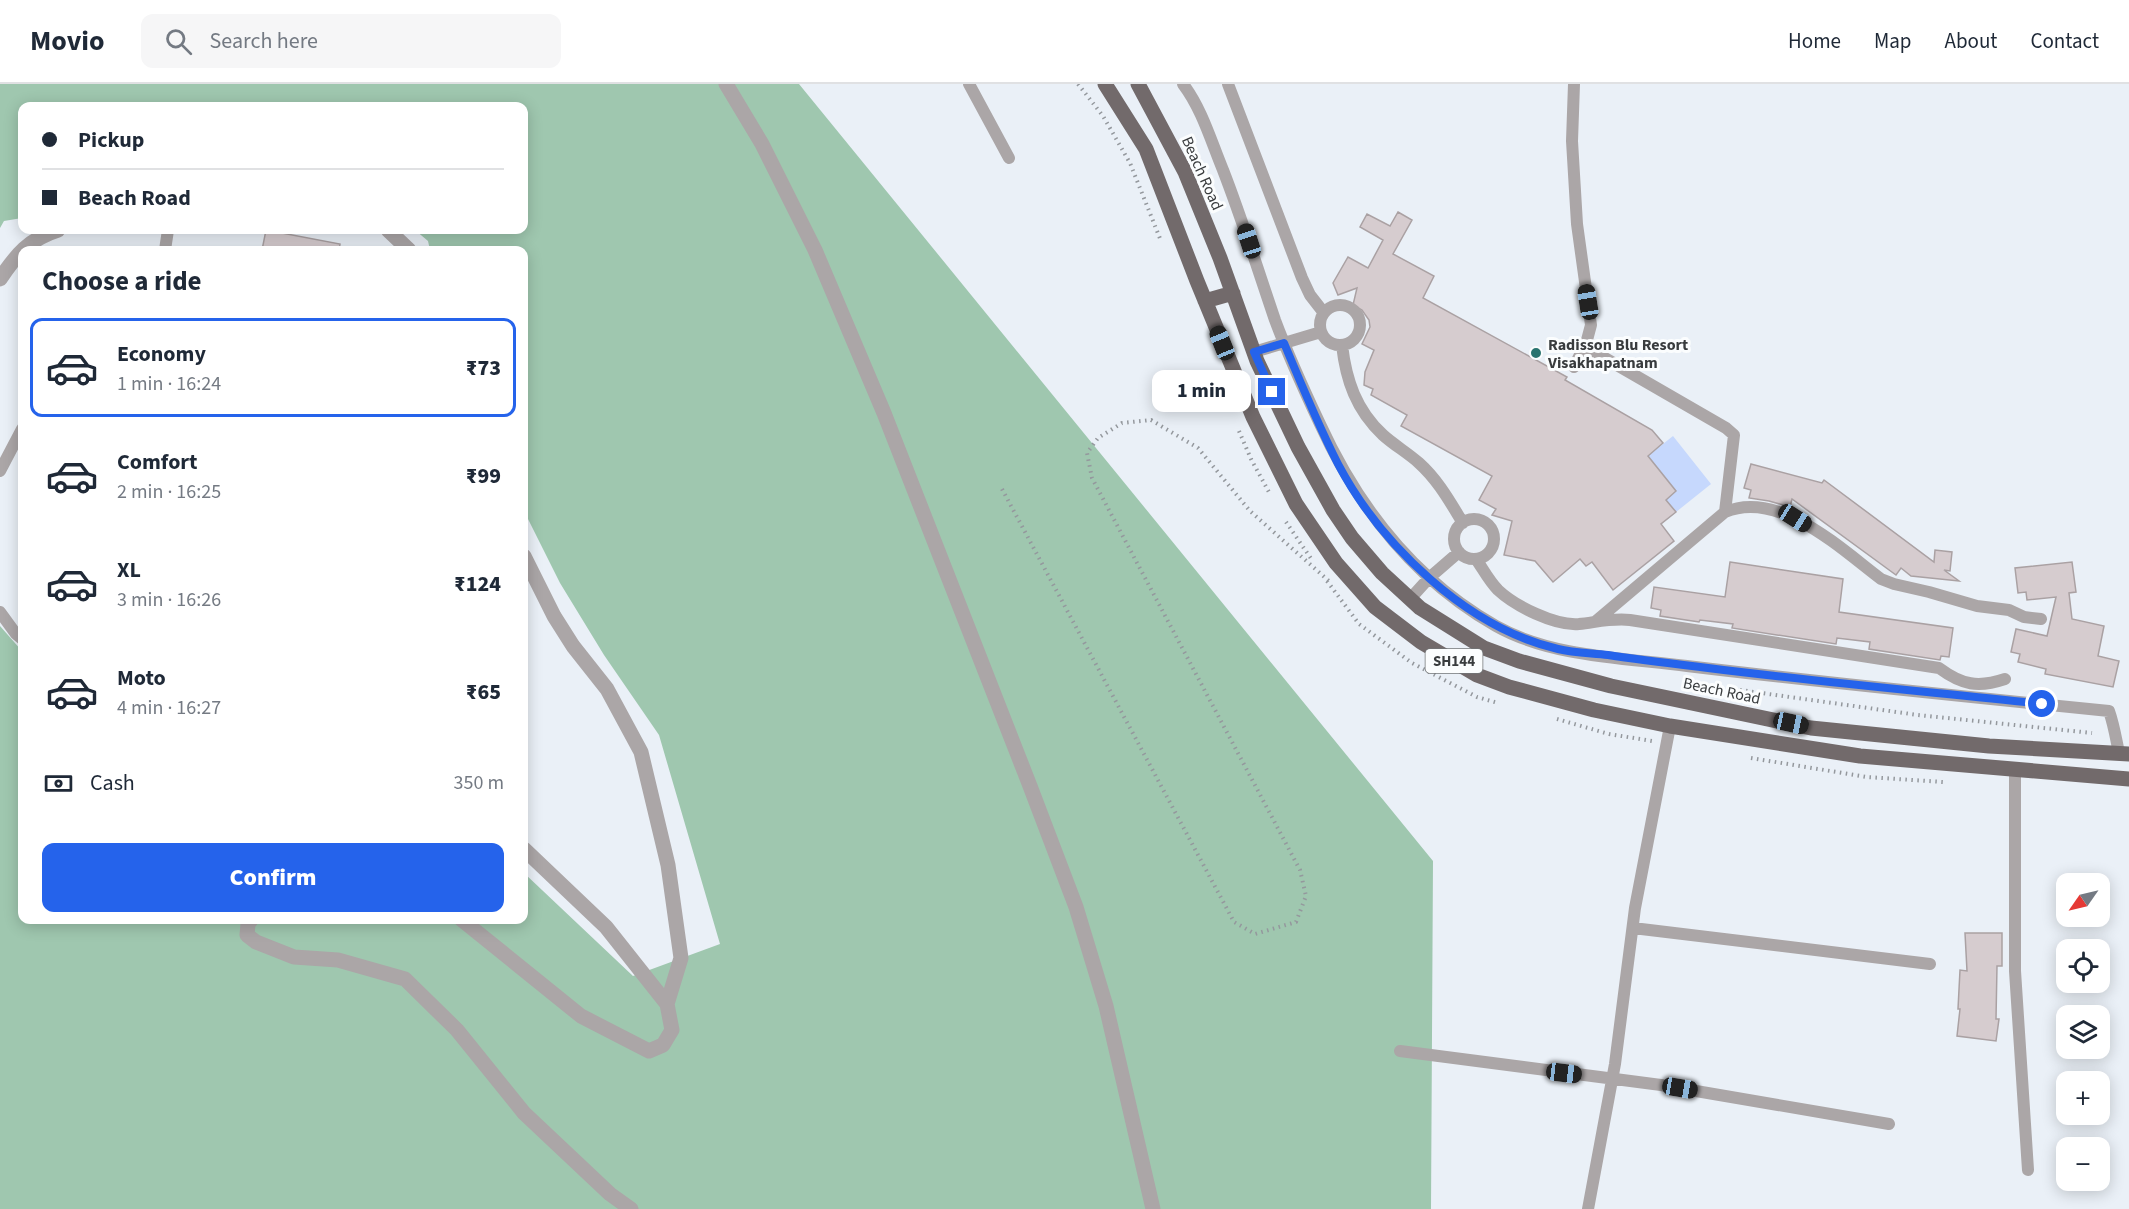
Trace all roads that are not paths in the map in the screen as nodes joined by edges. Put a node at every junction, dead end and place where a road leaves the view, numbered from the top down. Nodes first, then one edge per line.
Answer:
1 (726, 84) edge
2 (969, 84) edge
3 (1105, 84) edge
4 (1138, 84) edge
5 (1228, 84) edge
6 (1574, 84) edge
7 (1187, 85) edge
8 (1009, 158) dead end
9 (45, 234) edge
10 (392, 234) edge
11 (28, 246) edge
12 (405, 246) edge
13 (18, 253) edge
14 (0, 279) edge
15 (1233, 293) junction
16 (1205, 301) junction
17 (1324, 313) junction
18 (1321, 332) junction
19 (1284, 343) junction
20 (1342, 345) junction
21 (1584, 346) junction
22 (1254, 352) junction
23 (1574, 367) dead end
24 (18, 437) edge
25 (0, 471) edge
26 (1725, 512) junction
27 (1463, 522) junction
28 (1459, 552) junction
29 (1476, 559) junction
30 (528, 564) edge
31 (1429, 578) junction
32 (1410, 599) junction
33 (0, 612) edge
34 (2041, 619) dead end
35 (1595, 621) junction
36 (18, 636) edge
37 (2006, 679) dead end
38 (1670, 726) junction
39 (2124, 754) edge
40 (2015, 769) junction
41 (2129, 779) edge
42 (528, 853) edge
43 (248, 924) edge
44 (467, 924) edge
45 (1633, 928) junction
46 (1930, 964) dead end
47 (667, 1004) junction
48 (1400, 1052) dead end
49 (1611, 1079) junction
50 (1889, 1124) dead end
51 (2028, 1170) dead end
52 (632, 1209) edge
53 (1153, 1209) edge
54 (1588, 1209) edge

1 - 53 street
2 - 8 lane
3 - 16 main road, SH144
4 - 15 main road, Beach Road / SH144
5 - 17 lane
6 - 21 lane
7 - 19 lane
9 - 11 street
10 - 12 street
13 - 14 street
15 - 16 main road
15 - 22 main road, Beach Road / SH144
16 - 38 main road, SH144
17 - 18 lane
17 - 20 lane
18 - 19 lane
18 - 20 lane
19 - 22 lane
19 - 31 lane
20 - 27 lane
21 - 23 lane
21 - 26 lane
22 - 32 main road, Beach Road / SH144
24 - 25 lane
26 - 34 lane
26 - 35 lane
27 - 28 lane
27 - 29 lane
28 - 29 lane
28 - 31 lane
29 - 35 lane
30 - 47 street
31 - 32 lane
31 - 39 lane
32 - 39 main road, Beach Road / SH144
33 - 36 lane
35 - 37 lane
38 - 40 main road, SH144
38 - 45 lane
40 - 41 main road, SH144
40 - 51 lane
42 - 47 street
43 - 52 street
44 - 47 street
45 - 46 lane
45 - 49 lane
48 - 49 lane
49 - 50 lane
49 - 54 lane

